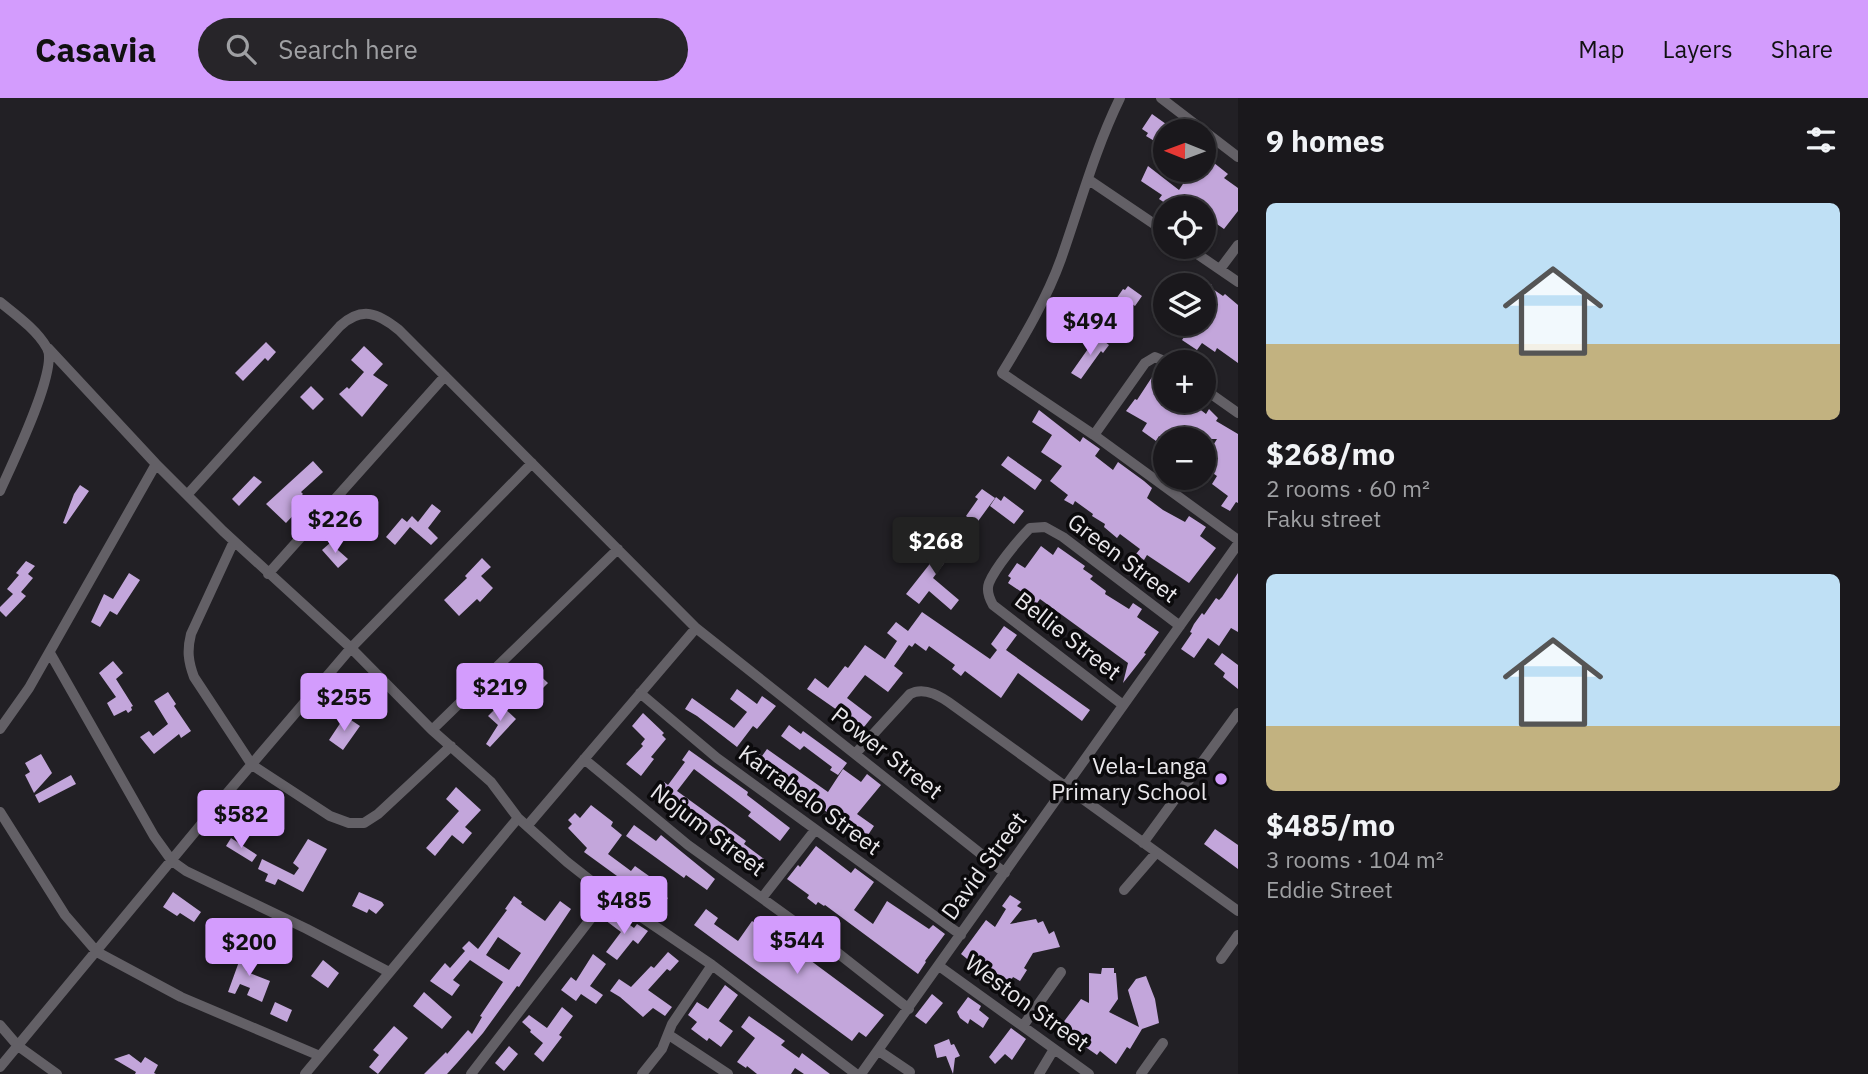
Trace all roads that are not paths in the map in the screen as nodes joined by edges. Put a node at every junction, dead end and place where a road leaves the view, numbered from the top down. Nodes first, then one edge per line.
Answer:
1 (1120, 98) edge
2 (1161, 98) edge
3 (1238, 158) edge
4 (1089, 180) junction
5 (1153, 223) edge
6 (1238, 245) edge
7 (1205, 259) edge
8 (1220, 269) junction
9 (1238, 282) edge
10 (0, 302) edge
11 (48, 348) junction
12 (1153, 358) edge
13 (445, 376) junction
14 (1216, 398) edge
15 (1238, 414) edge
16 (1094, 435) junction
17 (533, 463) junction
18 (156, 464) junction
19 (0, 491) edge
20 (187, 495) junction
21 (233, 541) junction
22 (1238, 542) edge
23 (618, 549) junction
24 (268, 574) junction
25 (989, 597) joint
26 (1180, 626) junction
27 (696, 628) junction
28 (351, 648) junction
29 (50, 653) junction
30 (640, 693) junction
31 (1123, 705) junction
32 (1238, 713) edge
33 (0, 729) edge
34 (432, 730) junction
35 (451, 746) junction
36 (855, 754) junction
37 (584, 759) junction
38 (251, 765) junction
39 (1066, 788) junction
40 (0, 812) edge
41 (523, 821) junction
42 (816, 830) junction
43 (1143, 843) junction
44 (1156, 853) junction
45 (172, 861) junction
46 (1005, 873) junction
47 (1124, 890) dead end
48 (609, 895) junction
49 (762, 898) junction
50 (1238, 911) edge
51 (961, 935) junction
52 (1238, 935) edge
53 (97, 952) junction
54 (1221, 959) dead end
55 (712, 965) junction
56 (939, 966) junction
57 (389, 972) junction
58 (1060, 972) dead end
59 (909, 1009) junction
60 (0, 1024) edge
61 (1023, 1026) junction
62 (669, 1035) junction
63 (1163, 1043) dead end
64 (18, 1046) junction
65 (1054, 1048) junction
66 (878, 1051) junction
67 (320, 1056) junction
68 (0, 1067) edge
69 (910, 1072) dead end
70 (57, 1074) edge
71 (305, 1074) edge
72 (471, 1074) edge
73 (642, 1074) edge
74 (728, 1074) edge
75 (858, 1074) edge
76 (1039, 1074) edge
77 (1089, 1074) edge
78 (1141, 1074) edge

1 - 4 street
2 - 3 street
4 - 5 street
4 - 16 street
6 - 8 street
7 - 8 street
8 - 9 street
10 - 11 street
11 - 18 street
11 - 19 street
12 - 16 street
13 - 17 street, Power Street
13 - 20 street, Power Street
13 - 24 street
14 - 15 street
16 - 22 street
17 - 23 street, Power Street
17 - 28 street
18 - 20 street
18 - 29 street
20 - 21 street
21 - 24 street
21 - 38 street
22 - 26 street, David Street
23 - 27 street, Power Street
23 - 34 street
24 - 28 street
25 - 26 street, Green Street
25 - 31 street, Bellie Street
26 - 31 street, David Street
27 - 30 street
27 - 36 street, Power Street
28 - 34 street
28 - 38 street
29 - 33 street
29 - 45 street
30 - 37 street
30 - 42 street, Karrabelo Street
31 - 39 street, David Street
32 - 43 street
34 - 35 street
35 - 38 street
35 - 41 street
36 - 39 street
36 - 46 street, Power Street
37 - 41 street
37 - 49 street, Nojum Street
38 - 45 street
39 - 43 street
39 - 46 street, David Street
40 - 53 street
41 - 48 street
41 - 57 street
42 - 49 street
42 - 51 street, Karrabelo Street
43 - 44 street
44 - 47 street
44 - 50 street
45 - 53 street
45 - 57 street
46 - 51 street, David Street
48 - 55 street
48 - 72 street
49 - 59 street, Nojum Street
51 - 56 street, David Street
52 - 54 street
53 - 64 street
53 - 67 street
55 - 62 street
55 - 75 street
56 - 59 street, David Street
56 - 61 street, Weston Street
57 - 67 street
58 - 61 street
59 - 66 street, David Street
60 - 64 street
61 - 65 street, Weston Street
62 - 73 street
62 - 74 street
63 - 78 street
64 - 68 street
64 - 70 street
65 - 76 street
65 - 77 street, Weston Street
66 - 69 street
66 - 75 street, David Street
67 - 71 street

